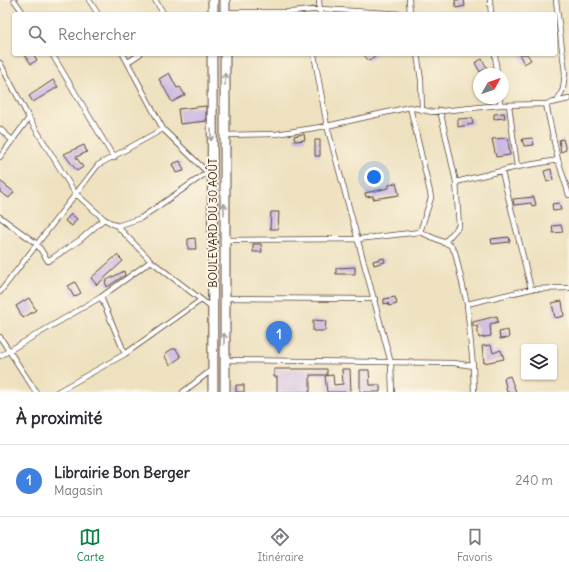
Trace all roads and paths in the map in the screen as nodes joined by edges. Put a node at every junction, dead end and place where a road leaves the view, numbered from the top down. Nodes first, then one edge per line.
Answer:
1 (14, 0) edge
2 (89, 0) edge
3 (155, 0) edge
4 (213, 0) edge
5 (225, 0) edge
6 (319, 0) edge
7 (409, 0) edge
8 (490, 0) edge
9 (556, 0) edge
10 (321, 11) edge
11 (23, 12) edge
12 (97, 12) edge
13 (163, 12) edge
14 (212, 12) edge
15 (225, 12) edge
16 (292, 12) edge
17 (348, 12) edge
18 (410, 12) edge
19 (491, 12) edge
20 (54, 56) edge
21 (124, 56) edge
22 (137, 56) edge
23 (212, 56) edge
24 (224, 56) edge
25 (314, 56) edge
26 (417, 56) edge
27 (495, 56) edge
28 (128, 62) junction
29 (0, 63) edge
30 (496, 68) edge
31 (569, 99) edge
32 (557, 102) junction
33 (546, 104) junction
34 (500, 105) joint
35 (508, 105) junction
36 (410, 107) junction
37 (422, 110) junction
38 (440, 110) junction
39 (29, 118) junction
40 (327, 126) junction
41 (0, 129) edge
42 (163, 129) junction
43 (225, 135) junction
44 (13, 141) junction
45 (0, 157) edge
46 (114, 158) junction
47 (558, 160) junction
48 (517, 167) junction
49 (209, 171) junction
50 (502, 172) junction
51 (456, 182) junction
52 (75, 193) junction
53 (569, 195) edge
54 (0, 217) edge
55 (104, 219) junction
56 (117, 226) junction
57 (420, 232) junction
58 (358, 239) junction
59 (224, 240) junction
60 (444, 243) junction
61 (36, 244) junction
62 (151, 260) junction
63 (569, 288) edge
64 (531, 289) junction
65 (0, 292) edge
66 (100, 297) junction
67 (224, 298) junction
68 (375, 299) junction
69 (201, 300) junction
70 (467, 304) junction
71 (212, 308) junction
72 (0, 337) edge
73 (8, 350) junction
74 (125, 354) junction
75 (0, 356) edge
76 (224, 360) junction
77 (391, 363) junction
78 (473, 366) junction
79 (213, 369) junction
80 (36, 392) edge
81 (57, 392) edge
82 (183, 392) edge
83 (213, 392) edge
84 (225, 392) edge
85 (392, 392) edge
86 (474, 392) edge

1 - 11 street
2 - 12 street
3 - 13 street
4 - 14 highway
5 - 15 highway
6 - 10 street
7 - 18 street
8 - 19 street
9 - 32 street
10 - 16 street
10 - 17 street
20 - 46 street
21 - 28 street
22 - 28 street
23 -> 49 highway, BOULEVARD DU 30 AOÛT
43 -> 24 highway, BOULEVARD DU 30 AOÛT
25 - 40 street
26 - 37 street
27 - 30 street
28 - 42 street
29 - 39 street
31 - 32 street
32 - 33 street
33 - 35 street
33 - 47 street
34 - 35 street
34 - 38 street
35 - 48 street
36 - 37 street
36 - 40 street
36 - 57 street
37 - 38 street
38 - 51 street
39 - 44 street
39 - 52 street
40 - 43 street
40 - 58 street
41 - 44 street
42 - 46 street
42 - 49 street
59 -> 43 highway, BOULEVARD DU 30 AOÛT
44 - 45 street
46 - 52 street
47 - 48 street
47 - 53 street
48 - 50 street
49 - 56 street
49 - 71 highway, BOULEVARD DU 30 AOÛT
50 - 51 street
50 - 64 street
51 - 60 street
52 - 55 street
52 - 61 street
54 - 61 street
55 - 56 street
55 - 61 street
56 - 62 street
57 - 58 street
57 - 60 street
58 - 59 street
58 - 68 street
59 - 67 highway, BOULEVARD DU 30 AOÛT
60 - 70 street
61 - 65 street
62 - 66 street
62 - 69 street
63 - 64 street
64 - 70 street
66 - 73 street
66 - 74 street
67 - 68 street
76 -> 67 highway, BOULEVARD DU 30 AOÛT
68 - 77 street
69 - 71 street
69 - 74 street
70 - 78 street
71 - 79 highway, BOULEVARD DU 30 AOÛT
72 - 73 street
73 - 75 street
73 - 80 street
74 - 81 street
76 - 77 street
76 - 84 highway, BOULEVARD DU 30 AOÛT
77 - 78 street
77 - 85 street
78 - 86 street
79 - 82 street
79 - 83 highway, BOULEVARD DU 30 AOÛT

